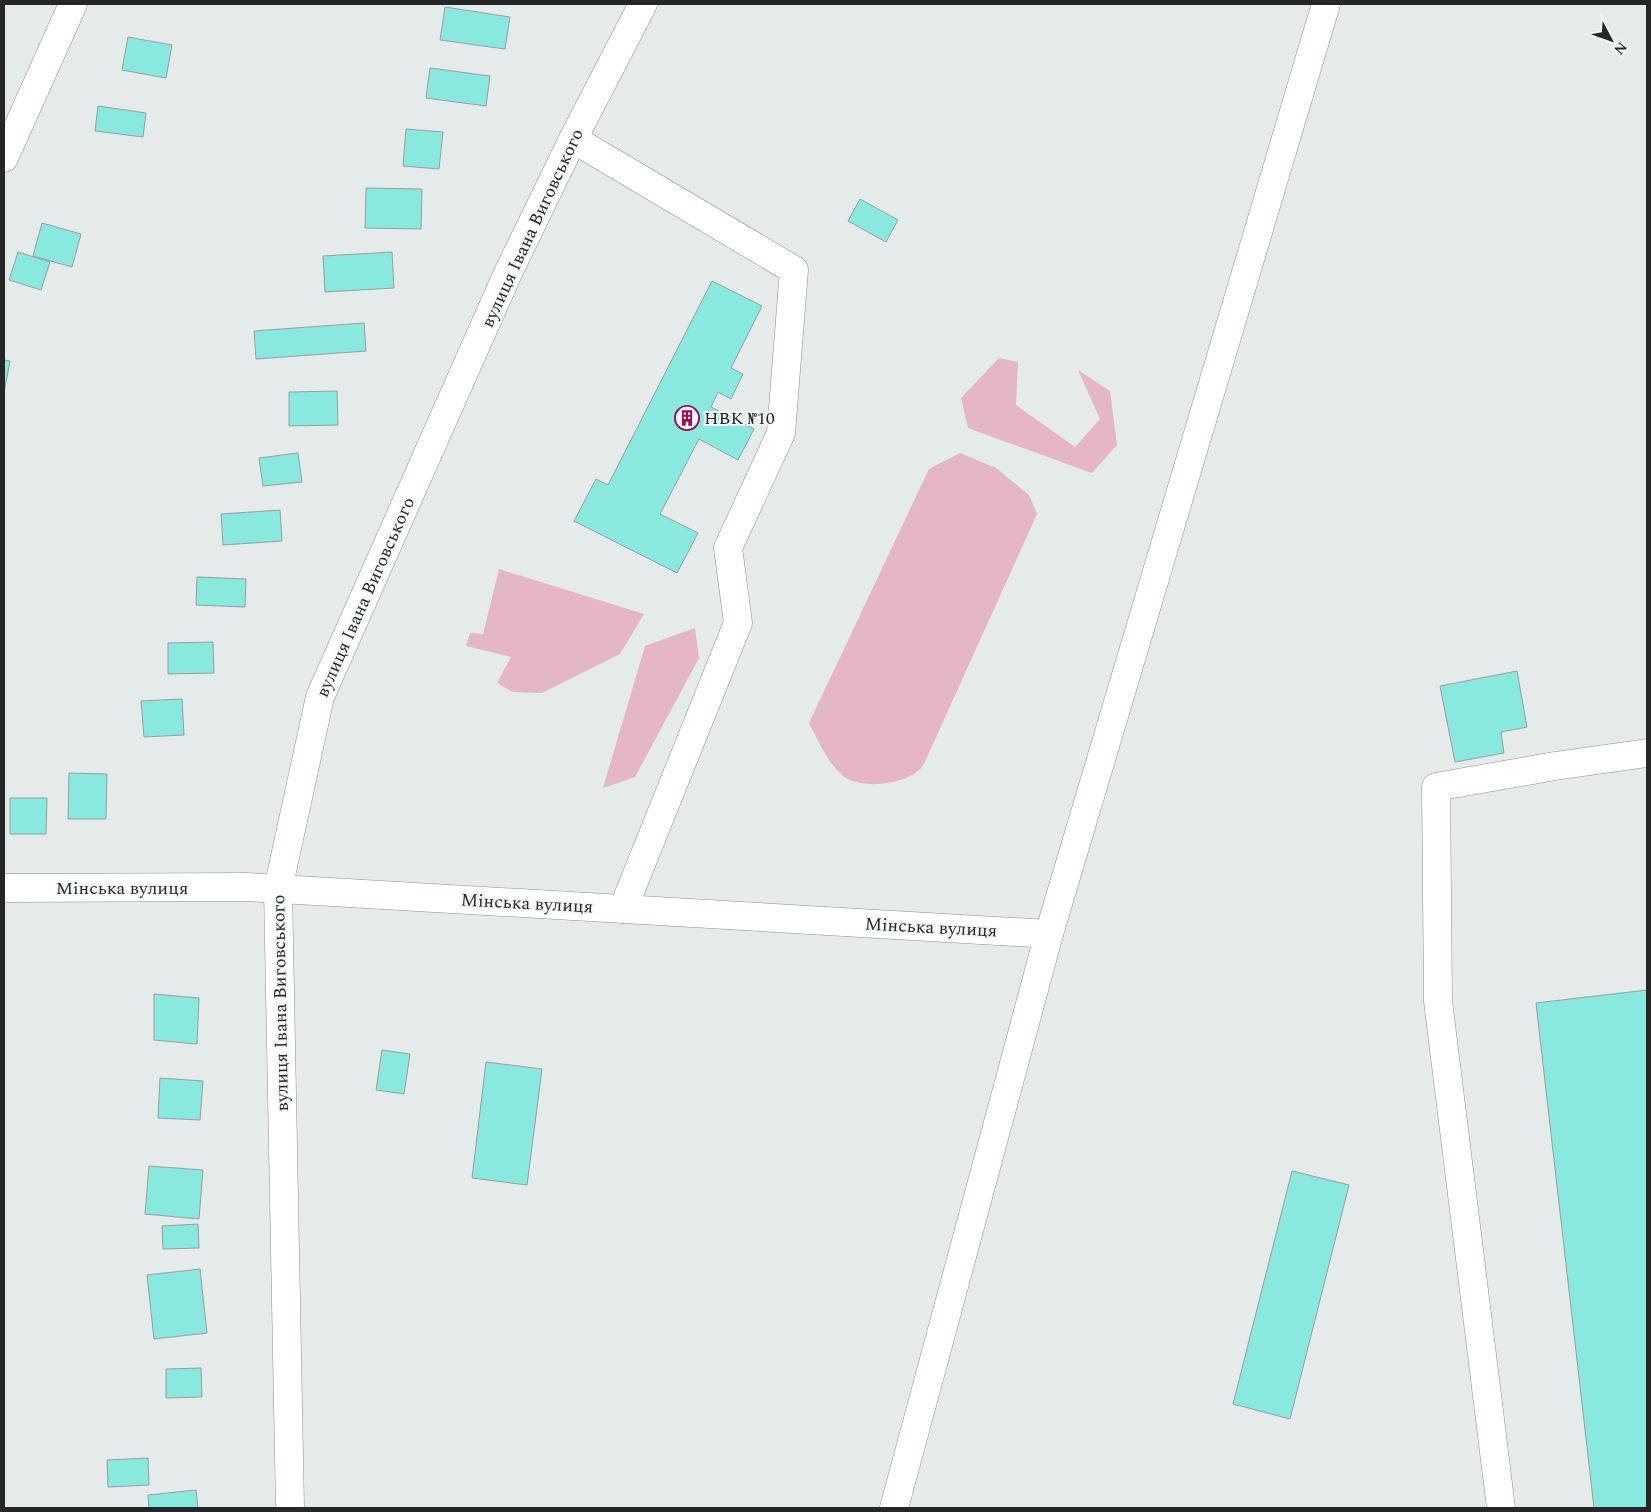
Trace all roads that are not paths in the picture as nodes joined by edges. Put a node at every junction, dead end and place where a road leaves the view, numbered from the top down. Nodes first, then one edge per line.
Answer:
1 (73, 4) edge
2 (644, 4) edge
3 (1326, 4) edge
4 (573, 139) junction
5 (4, 158) edge
6 (1647, 752) edge
7 (4, 888) edge
8 (278, 889) junction
9 (623, 909) junction
10 (1049, 934) junction
11 (290, 1508) edge
12 (894, 1508) edge
13 (1501, 1508) edge

1 - 5 street
2 - 4 street, вулиця Івана Виговського
3 - 10 street
4 - 8 street, вулиця Івана Виговського
4 - 9 street
6 - 13 street
7 - 8 street, Мінська вулиця
8 - 9 street, Мінська вулиця
8 - 11 street, вулиця Івана Виговського
9 - 10 street, Мінська вулиця
10 - 12 street

